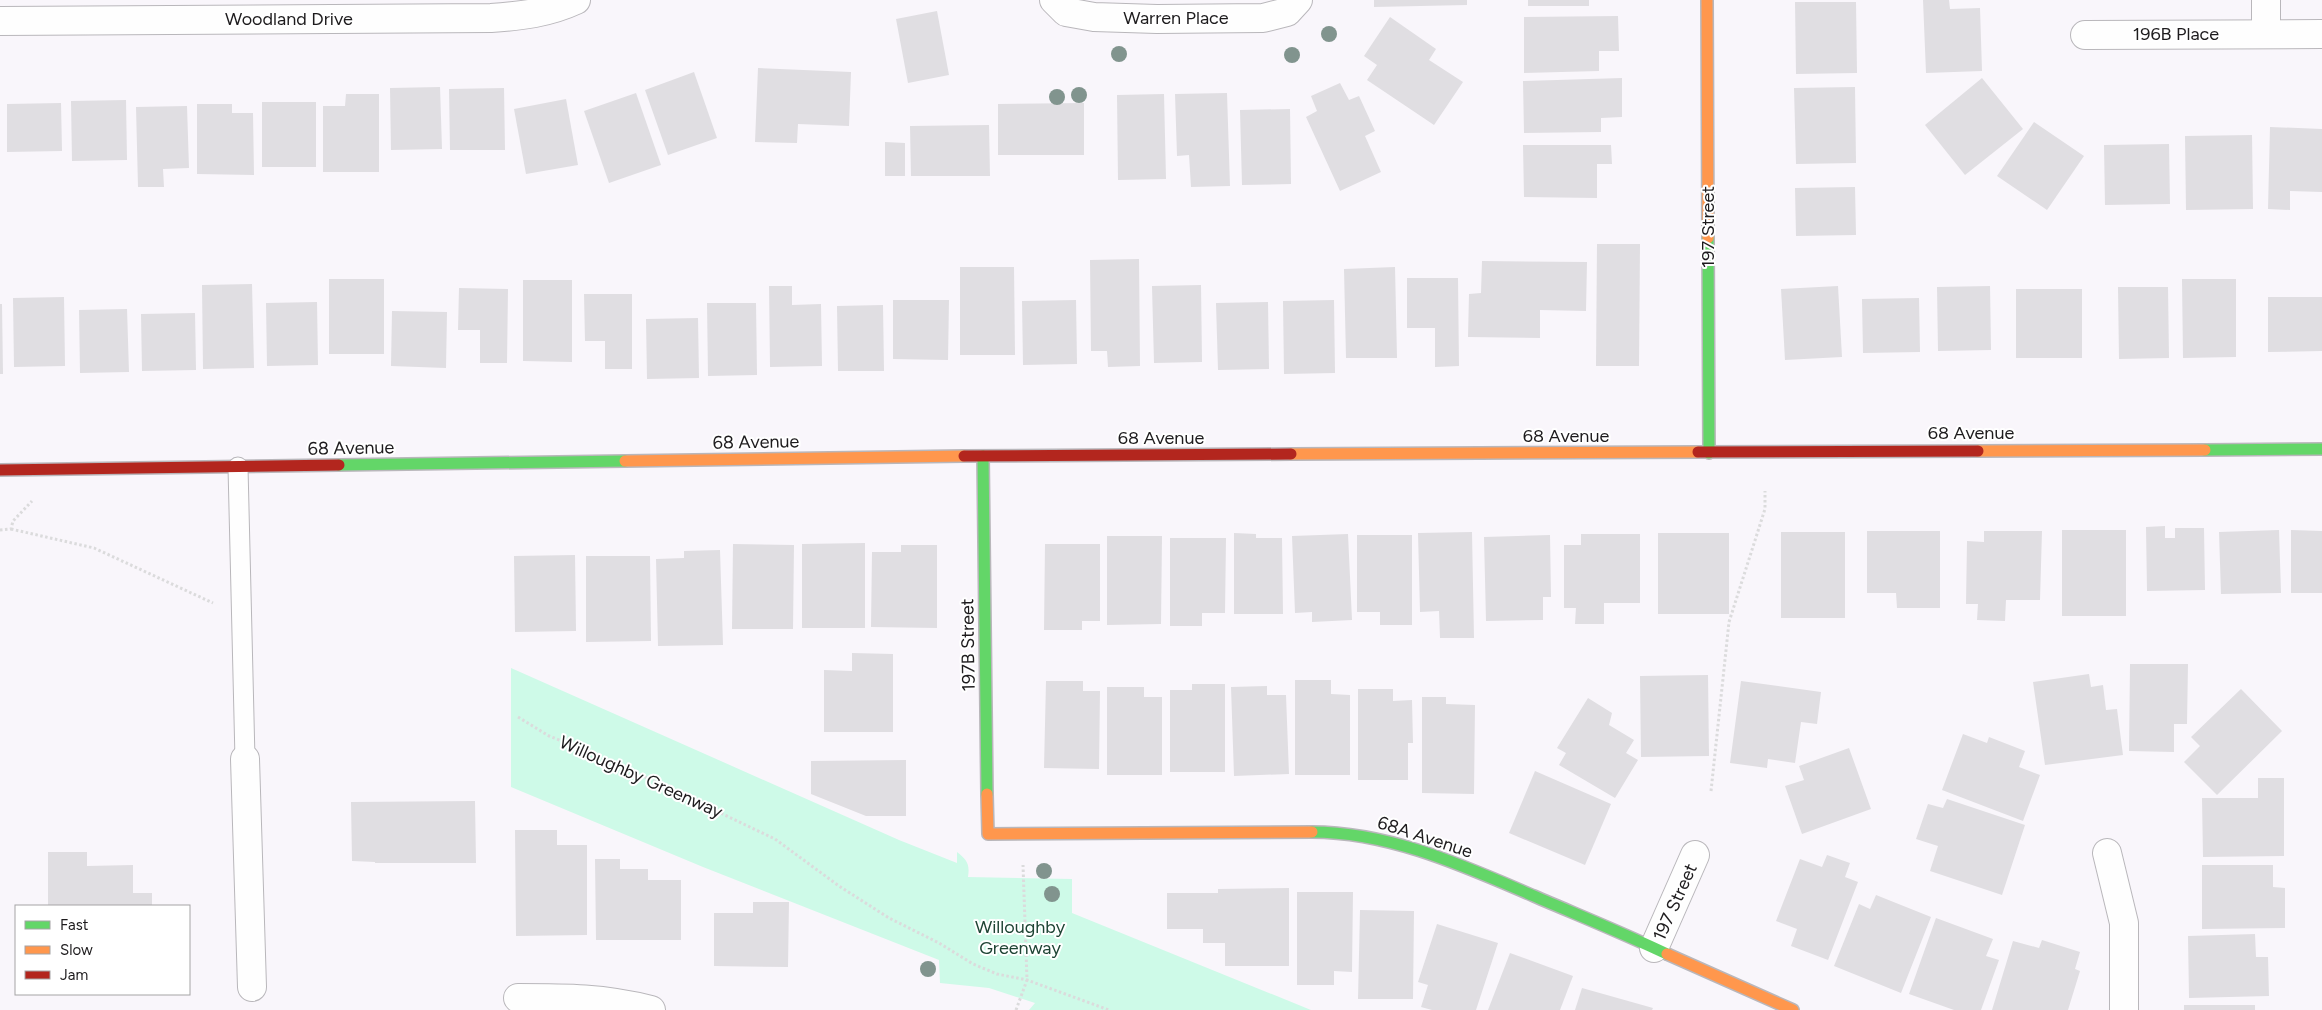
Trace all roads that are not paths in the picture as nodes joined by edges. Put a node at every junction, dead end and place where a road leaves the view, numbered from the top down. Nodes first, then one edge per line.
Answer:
1 (576, 0) edge
2 (1054, 0) edge
3 (1298, 0) edge
4 (1707, 0) edge
5 (2266, 0) edge
6 (213, 10) edge
7 (0, 20) edge
8 (2085, 34) dead end
9 (2266, 34) junction
10 (2322, 34) edge
11 (2322, 449) edge
12 (1709, 453) junction
13 (983, 456) junction
14 (238, 467) junction
15 (0, 470) edge
16 (245, 759) joint
17 (988, 834) joint
18 (2107, 853) dead end
19 (1695, 855) dead end
20 (1654, 948) junction
21 (252, 987) dead end
22 (518, 998) dead end
23 (651, 1010) edge
24 (1793, 1010) edge
25 (2124, 1010) edge

1 - 6 street, Woodland Drive
2 - 3 street, Warren Place
4 - 12 street, 197 Street
5 - 9 street
6 - 7 street, Woodland Drive
8 - 9 street, 196B Place
9 - 10 street, 196B Place
11 - 12 street, 68 Avenue
12 - 13 street, 68 Avenue
13 - 14 street, 68 Avenue
13 - 17 street, 197B Street
14 - 15 street, 68 Avenue
14 - 16 lane
16 - 21 street
17 - 20 street, 68A Avenue
18 - 25 street
19 - 20 street, 197 Street
20 - 24 street, 68A Avenue
22 - 23 street

